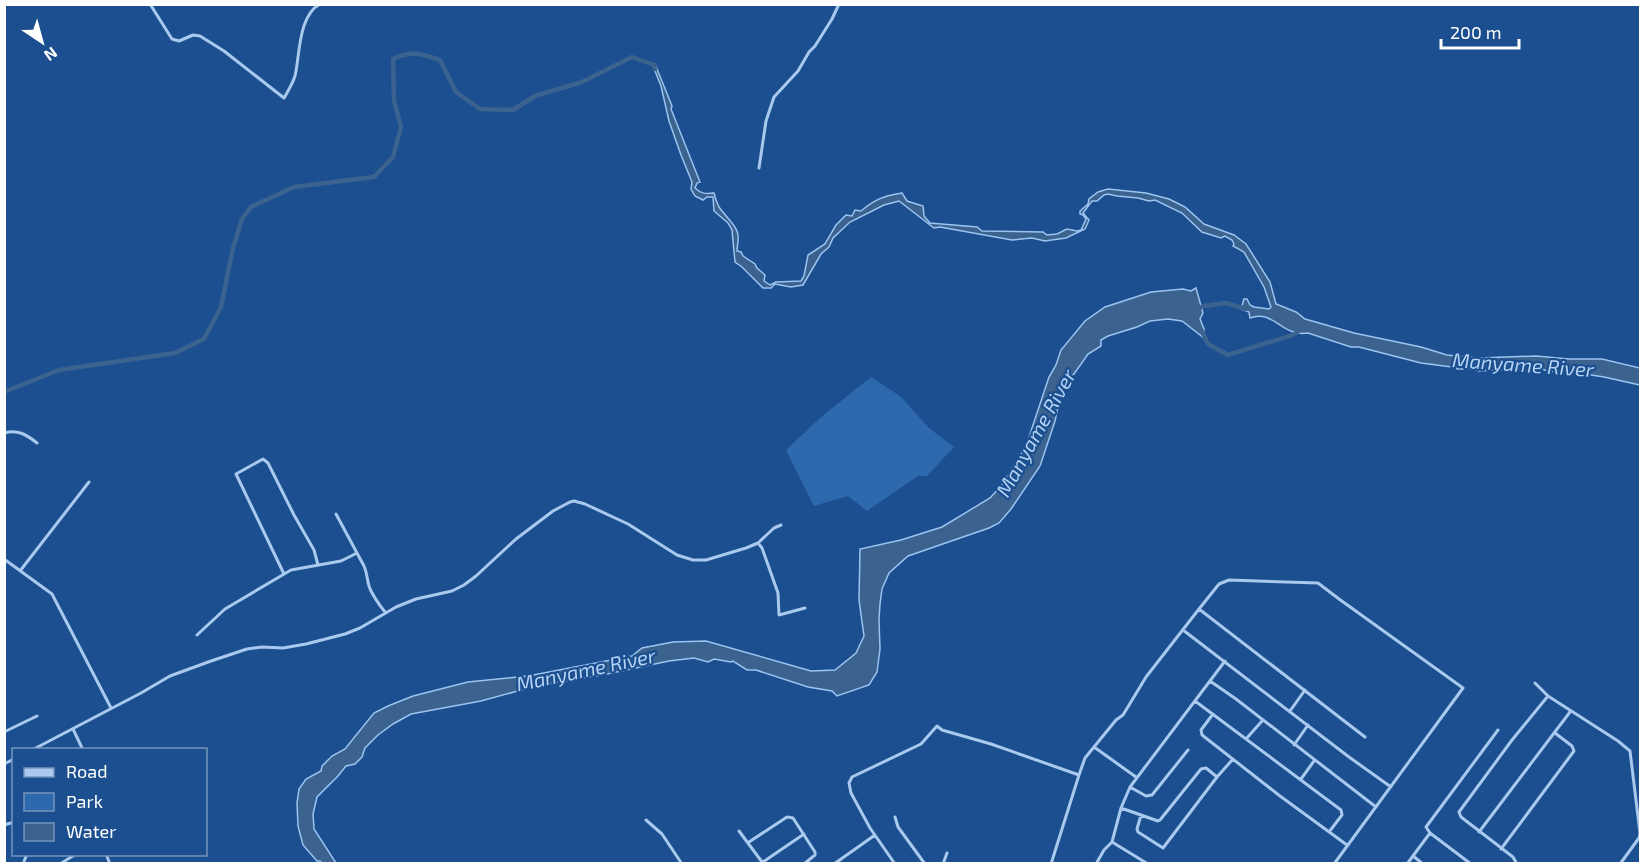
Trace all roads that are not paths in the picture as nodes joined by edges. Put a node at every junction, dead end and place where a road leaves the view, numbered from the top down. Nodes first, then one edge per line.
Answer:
1 (150, 4) edge
2 (320, 4) edge
3 (839, 4) edge
4 (759, 168) dead end
5 (4, 433) edge
6 (37, 443) dead end
7 (89, 482) dead end
8 (336, 514) dead end
9 (781, 525) dead end
10 (758, 543) junction
11 (357, 553) junction
12 (4, 559) edge
13 (318, 566) junction
14 (20, 571) junction
15 (284, 574) junction
16 (805, 608) dead end
17 (1199, 609) junction
18 (385, 612) junction
19 (1183, 630) junction
20 (197, 635) dead end
21 (1225, 661) junction
22 (1210, 681) junction
23 (1535, 683) dead end
24 (1305, 690) junction
25 (1548, 696) junction
26 (1195, 700) junction
27 (111, 708) junction
28 (1290, 711) junction
29 (1570, 712) junction
30 (1214, 714) junction
31 (37, 716) dead end
32 (1262, 720) junction
33 (1308, 725) junction
34 (73, 729) junction
35 (1498, 730) dead end
36 (4, 732) edge
37 (1555, 733) junction
38 (1365, 737) dead end
39 (1246, 739) junction
40 (1294, 745) junction
41 (1094, 747) junction
42 (36, 748) edge
43 (82, 748) edge
44 (1188, 750) dead end
45 (1233, 759) junction
46 (1314, 761) junction
47 (1078, 775) junction
48 (1136, 777) junction
49 (1217, 777) junction
50 (1301, 779) junction
51 (1391, 786) junction
52 (1130, 787) junction
53 (1376, 807) junction
54 (1121, 808) junction
55 (1141, 815) junction
56 (895, 817) dead end
57 (646, 820) dead end
58 (740, 831) dead end
59 (1329, 832) junction
60 (1479, 832) junction
61 (1430, 833) junction
62 (804, 834) junction
63 (875, 835) junction
64 (749, 842) junction
65 (1112, 842) junction
66 (1347, 845) junction
67 (1501, 849) junction
68 (947, 853) dead end
69 (74, 856) edge
70 (1413, 856) junction
71 (763, 863) edge
72 (60, 864) edge
73 (682, 864) edge
74 (804, 864) edge
75 (834, 864) edge
76 (895, 864) edge
77 (925, 864) edge
78 (943, 864) edge
79 (1051, 864) edge
80 (1096, 864) edge
81 (1149, 864) edge
82 (1334, 864) edge
83 (1407, 864) edge
84 (1423, 864) edge
85 (1471, 864) edge
86 (1517, 864) edge
87 (1620, 864) edge

1 - 2 street
3 - 4 street
5 - 6 street
7 - 14 street
8 - 11 street
9 - 10 street
10 - 16 street
10 - 18 street
11 - 13 street
11 - 18 street
12 - 14 street
13 - 15 street
13 - 15 street
14 - 27 street
15 - 20 street
17 - 19 street
17 - 24 street
17 - 51 street
18 - 27 street
19 - 21 street
19 - 41 street
21 - 22 street
21 - 28 street
22 - 26 street
22 - 32 street
23 - 25 street
24 - 28 street
24 - 38 street
25 - 29 street
25 - 60 street
26 - 30 street
26 - 48 street
27 - 34 street
28 - 33 street
29 - 37 street
29 - 87 street
30 - 39 street
30 - 45 street
31 - 36 street
32 - 39 street
32 - 40 street
33 - 40 street
33 - 51 street
34 - 42 street
34 - 43 street
35 - 61 street
37 - 60 street
37 - 67 street
39 - 50 street
40 - 46 street
41 - 47 street
41 - 48 street
44 - 52 street
45 - 49 street
45 - 59 street
46 - 50 street
46 - 53 street
47 - 63 street
47 - 79 street
48 - 52 street
49 - 55 street
49 - 55 street
50 - 59 street
51 - 53 street
52 - 54 street
53 - 66 street
54 - 55 street
54 - 65 street
56 - 77 street
57 - 73 street
58 - 64 street
59 - 66 street
60 - 67 street
61 - 70 street
61 - 85 street
62 - 64 street
62 - 71 street
62 - 74 street
63 - 75 street
63 - 76 street
64 - 71 street
65 - 80 street
65 - 81 street
66 - 82 street
67 - 86 street
68 - 78 street
69 - 72 street
70 - 83 street
70 - 84 street

